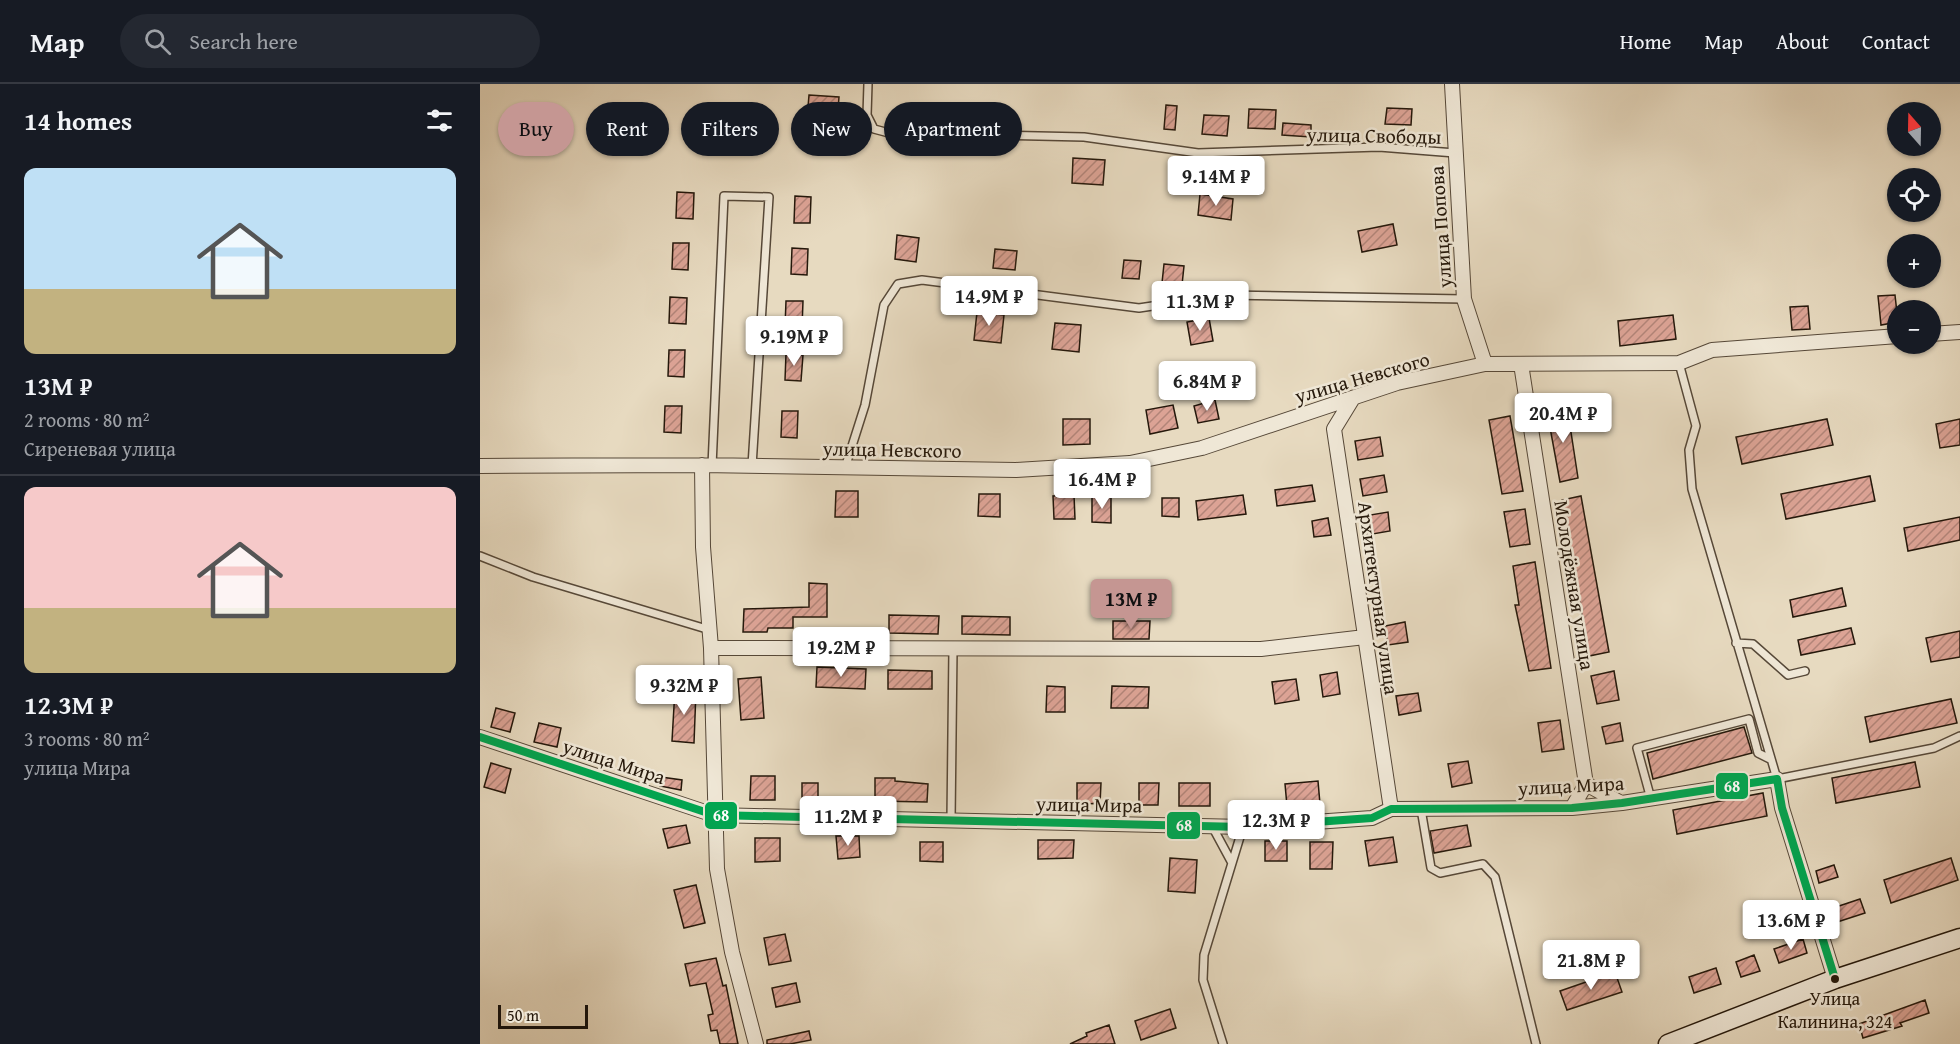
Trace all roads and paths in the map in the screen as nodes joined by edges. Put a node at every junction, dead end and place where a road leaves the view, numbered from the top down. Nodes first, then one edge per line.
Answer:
1 (868, 84) edge
2 (1452, 84) edge
3 (1455, 153) junction
4 (1464, 299) junction
5 (1960, 332) edge
6 (1941, 333) edge
7 (1887, 337) edge
8 (1679, 363) junction
9 (1485, 364) junction
10 (1521, 364) junction
11 (1353, 398) junction
12 (480, 466) edge
13 (707, 466) junction
14 (752, 466) junction
15 (845, 468) junction
16 (480, 556) edge
17 (710, 630) junction
18 (1365, 638) junction
19 (1736, 644) junction
20 (711, 648) junction
21 (953, 649) junction
22 (1805, 671) dead end
23 (1960, 736) edge
24 (480, 737) edge
25 (1771, 760) junction
26 (1777, 779) junction
27 (1586, 784) junction
28 (1651, 799) junction
29 (1622, 803) junction
30 (1572, 808) junction
31 (1391, 809) junction
32 (1420, 809) junction
33 (714, 815) junction
34 (951, 820) junction
35 (1212, 826) junction
36 (1244, 827) junction
37 (1232, 863) junction
38 (1960, 938) edge
39 (1835, 979) junction
40 (756, 1044) edge
41 (1223, 1044) edge
42 (1536, 1044) edge
43 (1668, 1044) edge

1 - 3 lane, улица Свободы
2 - 3 street, улица Попова
3 - 4 street, улица Попова
4 - 9 street, улица Попова
4 - 15 lane
5 - 6 street
7 - 8 street, улица Невского
8 - 10 street, улица Невского
8 - 19 lane
9 - 10 street, улица Невского
9 - 11 street, улица Невского
10 - 27 street, Молодёжная улица
11 - 15 street, улица Невского
11 - 18 street, Архитектурная улица
12 - 13 street, улица Невского
13 - 14 street, улица Невского
13 - 14 lane
13 - 17 street
14 - 15 street, улица Невского
16 - 17 lane
17 - 20 street
18 - 21 street
18 - 31 street, Архитектурная улица
19 - 22 lane
19 - 25 lane
20 - 21 street
20 - 33 street
21 - 34 lane
23 - 26 lane
24 - 33 street, улица Мира
25 - 26 lane
25 - 28 lane
26 - 28 street, улица Мира
26 - 39 street
27 - 29 street
27 - 30 street
28 - 29 street, улица Мира
29 - 30 street, улица Мира
30 - 32 street, улица Мира
31 - 32 street, улица Мира
31 - 36 street, улица Мира
32 - 42 lane
33 - 34 street, улица Мира
33 - 40 street
34 - 35 street, улица Мира
35 - 36 street, улица Мира
35 - 37 lane
36 - 37 lane
37 - 41 lane
38 - 39 street
39 - 43 street

